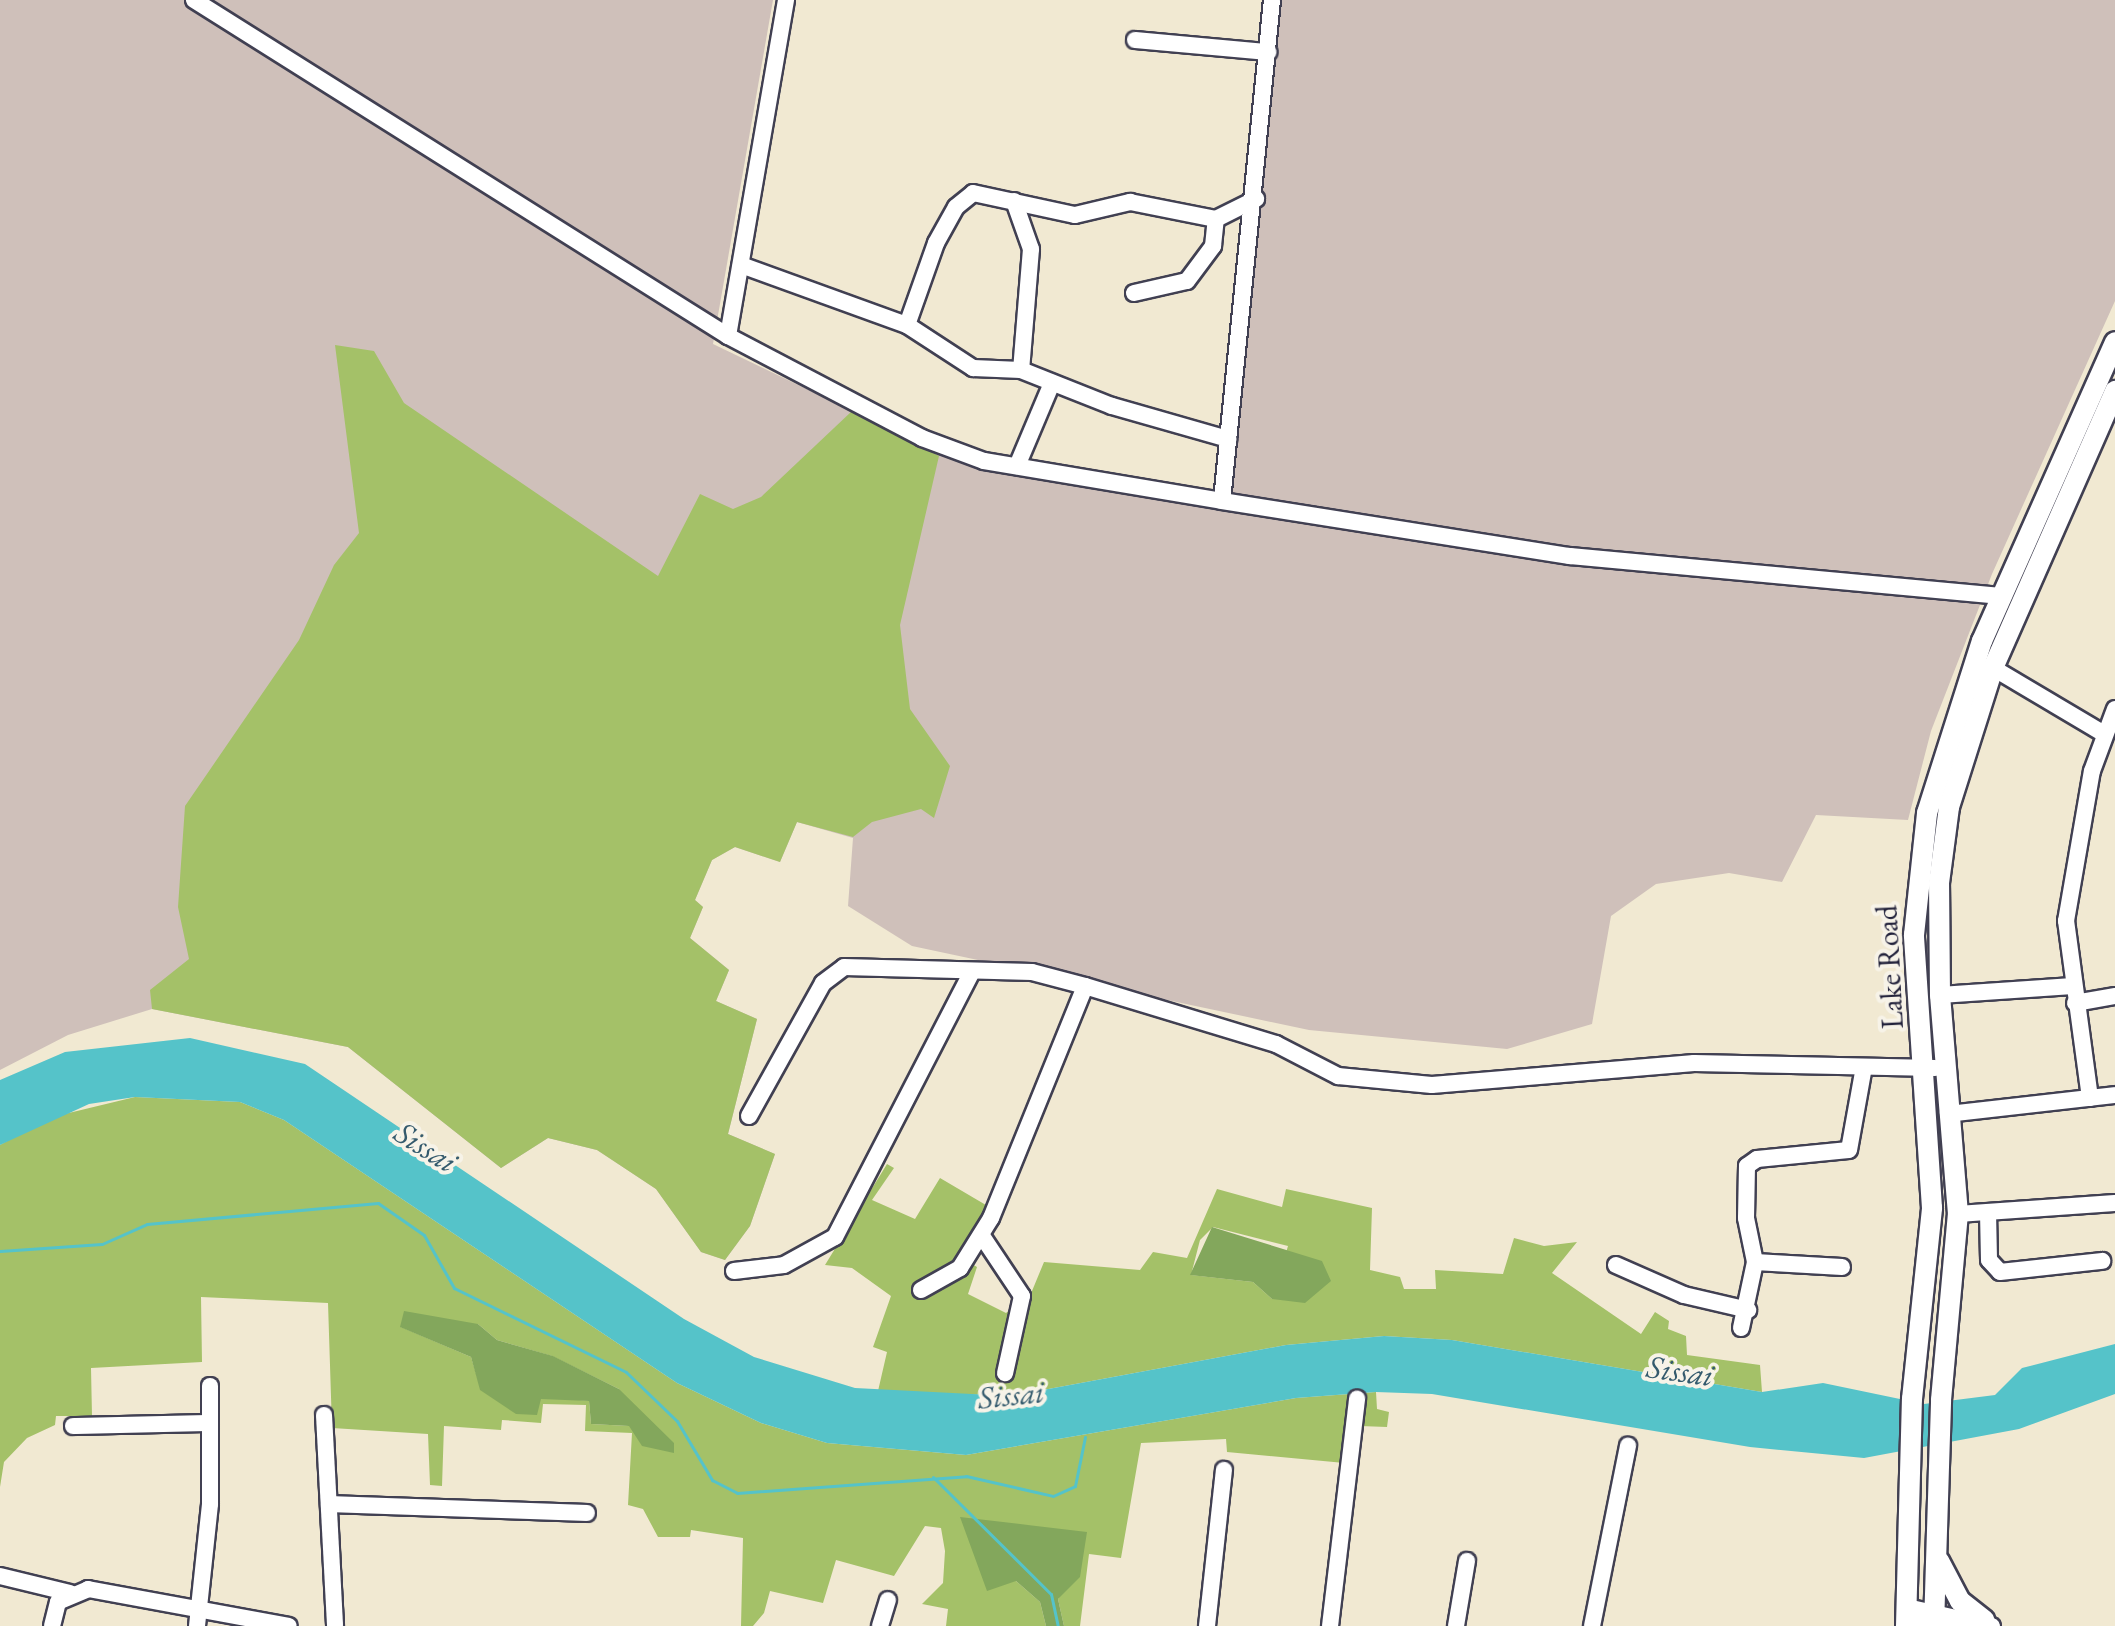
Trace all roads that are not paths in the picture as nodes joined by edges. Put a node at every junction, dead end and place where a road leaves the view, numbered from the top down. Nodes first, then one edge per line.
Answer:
1 (194, 0) edge
2 (786, 0) edge
3 (1272, 0) edge
4 (1135, 40) dead end
5 (1268, 52) junction
6 (1256, 199) junction
7 (1014, 201) junction
8 (1216, 219) junction
9 (741, 265) junction
10 (1134, 293) dead end
11 (907, 325) junction
12 (728, 336) junction
13 (2115, 342) edge
14 (1021, 370) junction
15 (1052, 383) junction
16 (2115, 391) edge
17 (1228, 439) junction
18 (1017, 466) junction
19 (1222, 501) junction
20 (2001, 596) junction
21 (1993, 668) junction
22 (2115, 709) edge
23 (2104, 734) junction
24 (971, 974) junction
25 (1085, 986) junction
26 (2074, 994) junction
27 (1940, 995) junction
28 (2115, 996) edge
29 (1864, 1067) junction
30 (1935, 1068) junction
31 (2115, 1095) edge
32 (2090, 1098) junction
33 (1948, 1114) junction
34 (749, 1116) dead end
35 (2115, 1203) edge
36 (1988, 1212) junction
37 (1958, 1214) junction
38 (982, 1236) junction
39 (2102, 1261) dead end
40 (1755, 1262) junction
41 (1616, 1265) dead end
42 (1842, 1267) dead end
43 (734, 1271) dead end
44 (921, 1290) dead end
45 (1748, 1310) junction
46 (1741, 1328) dead end
47 (1005, 1373) dead end
48 (210, 1386) dead end
49 (1357, 1399) dead end
50 (324, 1415) dead end
51 (210, 1423) junction
52 (73, 1426) dead end
53 (1628, 1446) dead end
54 (1224, 1470) dead end
55 (329, 1504) junction
56 (587, 1513) dead end
57 (1937, 1557) junction
58 (1467, 1561) dead end
59 (0, 1576) edge
60 (70, 1593) junction
61 (888, 1600) dead end
62 (198, 1618) edge
63 (1906, 1618) edge
64 (1940, 1622) edge
65 (1989, 1624) edge
66 (52, 1626) edge
67 (289, 1626) edge
68 (335, 1626) edge
69 (880, 1626) edge
70 (1207, 1626) edge
71 (1330, 1626) edge
72 (1456, 1626) edge
73 (1592, 1626) edge

1 - 12 street
2 - 9 street
3 - 5 street
4 - 5 street
5 - 6 street
6 - 8 street
6 - 17 street
7 - 8 street
7 - 11 street
7 - 14 street
8 - 10 street
9 - 11 street
9 - 12 street
11 - 14 street
12 - 18 street
13 - 20 main road, Lake Road
14 - 15 street
15 - 17 street
15 - 18 street
16 - 21 main road, Lake Road
17 - 19 street
18 - 19 street
19 - 20 street
20 - 30 main road, Lake Road
21 - 23 street
21 - 27 main road, Lake Road
22 - 23 street
23 - 26 street
24 - 25 street
24 - 34 street
24 - 43 street
25 - 29 street
25 - 38 street
26 - 27 street
26 - 28 street
26 - 32 street
27 - 30 main road, Lake Road
29 - 30 street
29 - 40 street
30 - 33 main road, Lake Road
30 - 63 main road, Lake Road
31 - 32 street
32 - 33 street
33 - 37 main road, Lake Road
35 - 36 street
36 - 37 street
36 - 39 street
37 - 57 main road, Lake Road
38 - 44 street
38 - 47 street
40 - 42 street
40 - 45 street
41 - 45 street
45 - 46 street
48 - 51 street
49 - 71 street
50 - 55 street
51 - 52 street
51 - 62 street
53 - 73 street
54 - 70 street
55 - 56 street
55 - 68 street
57 - 64 main road, Lake Road
57 - 65 main road
58 - 72 street
59 - 60 street
60 - 62 street
60 - 66 street
61 - 69 street
62 - 67 street
63 - 64 street
64 - 65 street

